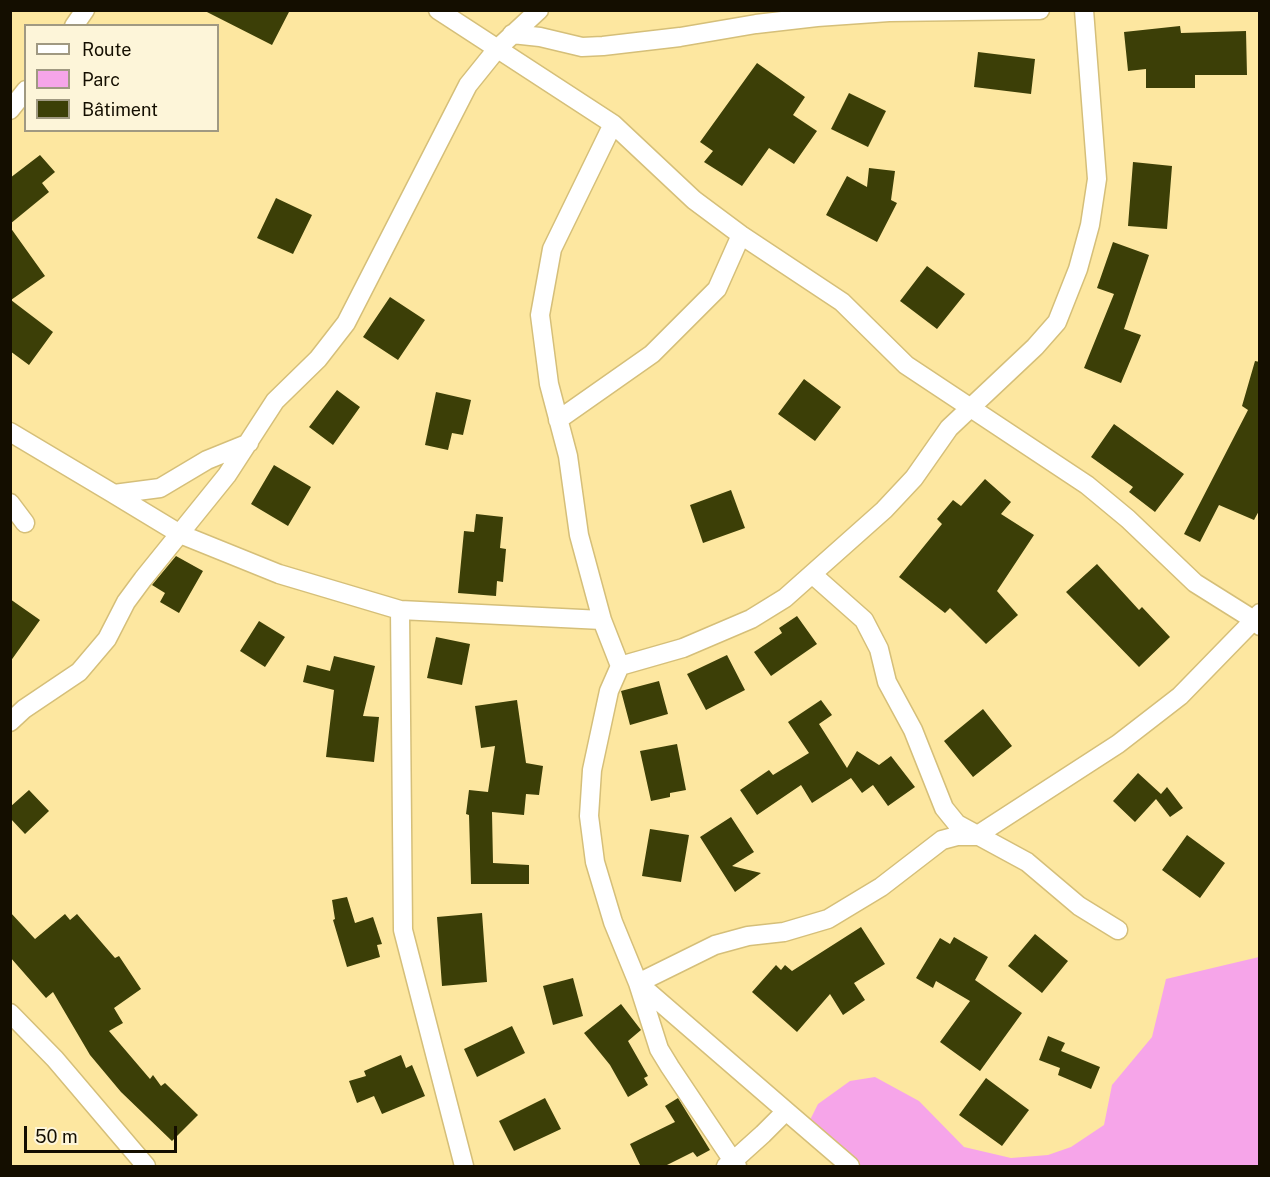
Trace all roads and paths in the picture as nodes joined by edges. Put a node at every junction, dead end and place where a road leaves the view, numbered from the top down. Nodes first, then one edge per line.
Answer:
1 (85, 10) edge
2 (438, 10) edge
3 (539, 10) edge
4 (1040, 10) edge
5 (1084, 10) edge
6 (75, 24) edge
7 (512, 34) junction
8 (497, 49) junction
9 (24, 92) edge
10 (10, 110) edge
11 (613, 124) junction
12 (741, 235) junction
13 (972, 408) junction
14 (558, 420) junction
15 (10, 432) edge
16 (249, 443) junction
17 (114, 494) junction
18 (10, 503) edge
19 (25, 524) dead end
20 (180, 534) junction
21 (812, 574) junction
22 (400, 610) junction
23 (602, 620) junction
24 (1258, 620) edge
25 (620, 666) junction
26 (10, 722) edge
27 (976, 836) junction
28 (1118, 930) dead end
29 (638, 983) junction
30 (10, 1013) edge
31 (786, 1111) junction
32 (732, 1165) edge
33 (146, 1167) edge
34 (464, 1167) edge
35 (850, 1167) edge

1 - 6 street
2 - 8 street
3 - 7 street
4 - 7 street
5 - 13 street
7 - 8 street
8 - 11 street
8 - 16 street
9 - 10 street
11 - 12 street
11 - 14 street
12 - 13 street
12 - 14 street
13 - 21 street
13 - 24 street
14 - 23 street
15 - 17 street
16 - 17 street
16 - 20 street
17 - 20 street
18 - 19 street
20 - 22 street
20 - 26 street
21 - 25 street
21 - 27 street
22 - 23 street
22 - 34 street
23 - 25 street
24 - 27 street
25 - 29 street
27 - 28 street
27 - 29 street
29 - 31 street
29 - 32 street
30 - 33 street
31 - 32 street
31 - 35 street

